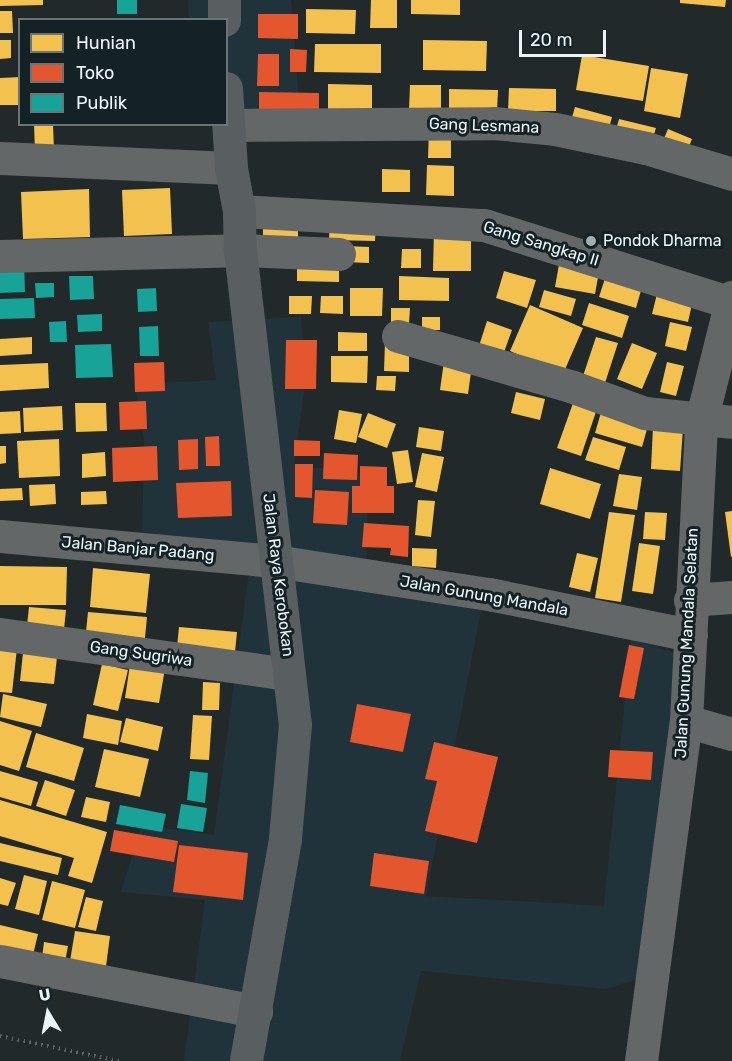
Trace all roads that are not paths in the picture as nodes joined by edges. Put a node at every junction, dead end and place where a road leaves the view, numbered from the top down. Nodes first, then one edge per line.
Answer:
1 (224, 0) edge
2 (224, 18) edge
3 (228, 112) edge
4 (229, 125) junction
5 (0, 158) edge
6 (231, 168) junction
7 (732, 174) edge
8 (239, 211) junction
9 (240, 250) junction
10 (339, 254) dead end
11 (0, 256) edge
12 (731, 300) edge
13 (398, 336) dead end
14 (717, 422) edge
15 (0, 536) edge
16 (275, 561) junction
17 (732, 597) edge
18 (690, 600) junction
19 (0, 634) edge
20 (691, 635) junction
21 (282, 673) dead end
22 (686, 721) junction
23 (732, 735) edge
24 (0, 962) edge
25 (256, 1011) junction
26 (246, 1061) edge
27 (641, 1061) edge

1 - 2 main road
3 - 4 main road, Jalan Raya Kerobokan
4 - 6 main road, Jalan Raya Kerobokan
4 - 7 street, Gang Lesmana
5 - 6 street
6 - 8 main road, Jalan Raya Kerobokan
8 - 9 main road, Jalan Raya Kerobokan
8 - 12 street, Gang Sangkap II
9 - 10 street
9 - 11 street
9 - 16 main road, Jalan Raya Kerobokan
12 - 14 street, Jalan Gunung Mandala Selatan
13 - 14 street
14 - 18 street, Jalan Gunung Mandala Selatan
15 - 16 street, Jalan Banjar Padang
16 - 20 street, Jalan Gunung Mandala
16 - 25 main road, Jalan Raya Kerobokan
17 - 18 street
18 - 20 street, Jalan Gunung Mandala Selatan
19 - 21 street, Gang Sugriwa
20 - 22 street, Jalan Gunung Mandala Selatan
22 - 23 street
22 - 27 street, Jalan Gunung Mandala Selatan
24 - 25 street
25 - 26 main road, Jalan Raya Kerobokan

